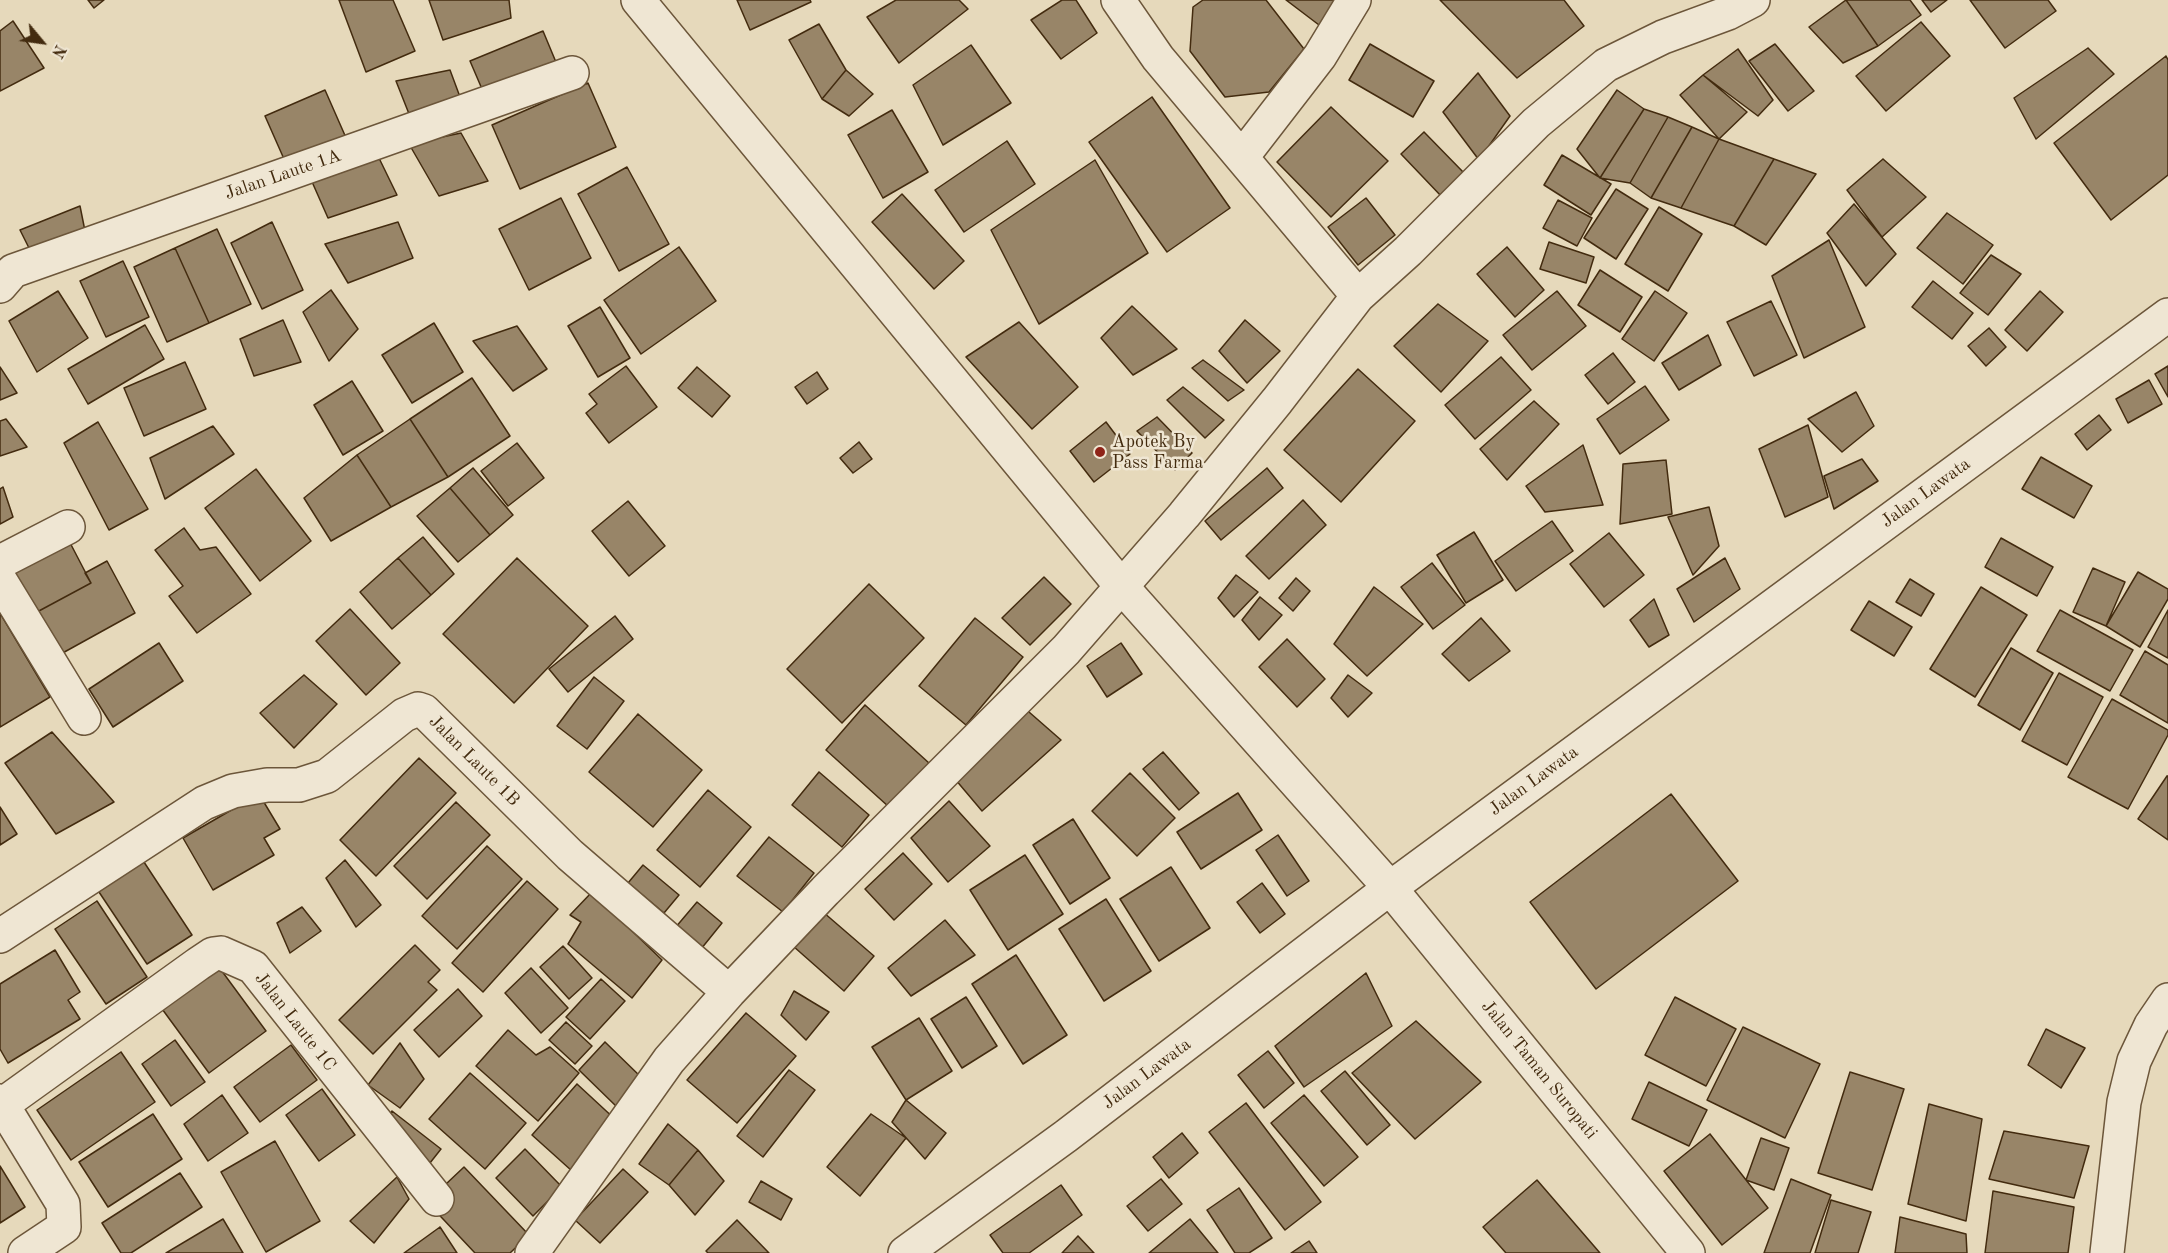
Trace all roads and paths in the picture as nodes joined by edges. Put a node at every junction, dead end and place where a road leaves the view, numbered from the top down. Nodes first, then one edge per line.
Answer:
1 (638, 0) edge
2 (1118, 0) edge
3 (1354, 0) edge
4 (1753, 0) edge
5 (572, 73) dead end
6 (1242, 157) junction
7 (0, 286) edge
8 (1358, 296) junction
9 (2168, 315) edge
10 (68, 527) dead end
11 (0, 562) edge
12 (0, 580) edge
13 (1122, 587) junction
14 (84, 718) dead end
15 (1390, 888) junction
16 (0, 936) edge
17 (729, 992) junction
18 (2168, 1000) edge
19 (1, 1103) edge
20 (437, 1199) dead end
21 (25, 1253) edge
22 (532, 1253) edge
23 (905, 1253) edge
24 (1688, 1253) edge
25 (2107, 1253) edge

1 - 13 street, Jalan Taman Suropati
2 - 6 street
3 - 6 street
4 - 8 street
5 - 7 street, Jalan Laute 1A
6 - 8 street
8 - 13 street
9 - 15 street, Jalan Lawata
10 - 11 street
12 - 14 street
13 - 15 street, Jalan Taman Suropati
13 - 17 street
15 - 23 street, Jalan Lawata
15 - 24 street, Jalan Taman Suropati
16 - 17 street, Jalan Laute 1B
17 - 22 street
18 - 25 street
19 - 20 street, Jalan Laute 1C
19 - 21 street

